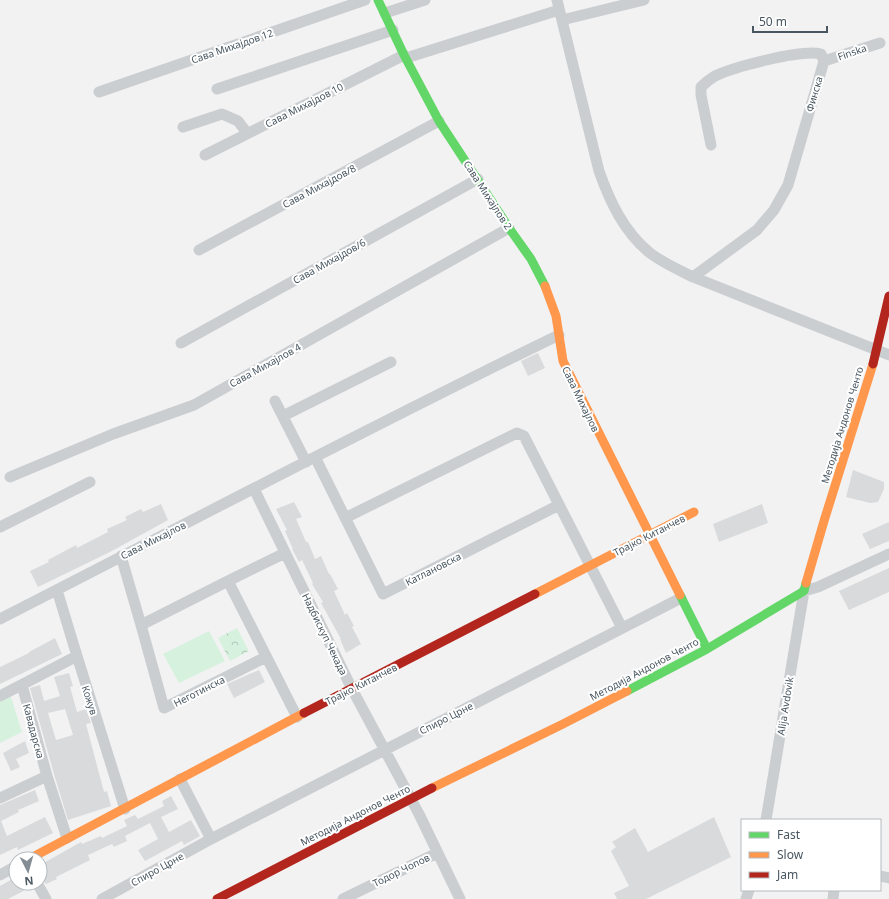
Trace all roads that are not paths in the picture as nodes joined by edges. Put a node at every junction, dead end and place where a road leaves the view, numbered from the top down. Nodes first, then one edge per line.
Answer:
1 (365, 0) edge
2 (378, 0) edge
3 (425, 0) edge
4 (644, 0) edge
5 (559, 10) edge
6 (385, 13) junction
7 (393, 30) junction
8 (880, 42) dead end
9 (405, 56) junction
10 (824, 61) junction
11 (217, 89) dead end
12 (99, 92) dead end
13 (439, 121) junction
14 (183, 127) dead end
15 (247, 133) junction
16 (711, 145) dead end
17 (205, 155) dead end
18 (478, 180) junction
19 (510, 228) junction
20 (199, 250) dead end
21 (693, 277) junction
22 (889, 296) edge
23 (559, 335) junction
24 (181, 343) dead end
25 (877, 351) junction
26 (889, 355) edge
27 (391, 362) dead end
28 (275, 402) dead end
29 (282, 416) junction
30 (310, 460) junction
31 (10, 477) dead end
32 (90, 482) dead end
33 (254, 489) junction
34 (559, 505) junction
35 (694, 512) dead end
36 (345, 518) junction
37 (0, 527) edge
38 (650, 536) junction
39 (285, 553) junction
40 (889, 554) edge
41 (121, 556) junction
42 (590, 565) junction
43 (228, 581) junction
44 (58, 590) junction
45 (804, 591) junction
46 (682, 598) junction
47 (0, 620) edge
48 (141, 625) junction
49 (622, 628) junction
50 (707, 649) junction
51 (77, 656) junction
52 (266, 656) junction
53 (22, 685) junction
54 (352, 689) junction
55 (0, 696) edge
56 (297, 717) junction
57 (385, 750) junction
58 (47, 776) junction
59 (180, 779) junction
60 (0, 798) edge
61 (411, 799) junction
62 (125, 809) junction
63 (766, 819) edge
64 (67, 838) junction
65 (211, 839) junction
66 (43, 851) edge
67 (437, 852) junction
68 (102, 899) edge
69 (217, 899) edge
70 (343, 899) edge
71 (460, 899) edge

1 - 12 street, Сава Михајдов 12
2 - 6 street, Сава Михајлов 2
3 - 6 street
4 - 5 street
5 - 9 street
5 - 21 street
6 - 7 street, Сава Михајлов 2
7 - 9 street, Сава Михајлов 2
7 - 11 street
8 - 10 street, Finska
9 - 13 street, Сава Михајлов 2
9 - 15 street, Сава Михајдов 10
10 - 16 street
10 - 21 street, Финска
13 - 18 street, Сава Михајлов 2
13 - 20 street, Сава Михајдов/8
14 - 15 street
15 - 17 street, Сава Михајдов 10
18 - 19 street, Сава Михајлов 2
18 - 24 street, Сава Михајдов/6
19 - 23 street, Сава Михајлов 2
19 - 31 street, Сава Михајлов 4
21 - 25 street
22 - 25 street, Методија Андонов Ченто
23 - 30 street, Сава Михајлов
23 - 38 street, Сава Михајлов
25 - 26 street
25 - 45 street, Методија Андонов Ченто
27 - 29 street
28 - 29 street
29 - 30 street
30 - 33 street, Сава Михајлов
30 - 36 street, Катлановска
32 - 37 street
33 - 39 street, Надбискуп Чекада
33 - 41 street, Сава Михајлов
34 - 36 street
34 - 36 street, Катлановска
34 - 42 street
35 - 38 street, Трајко Китанчев
38 - 42 street, Трајко Китанчев
38 - 46 street, Сава Михајлов
39 - 43 street
39 - 54 street, Надбискуп Чекада
40 - 45 street
41 - 44 street, Сава Михајлов
41 - 48 street, Неготинска
42 - 49 street
42 - 54 street, Трајко Китанчев
43 - 48 street
43 - 52 street
44 - 47 street, Сава Михајлов
44 - 51 street, Кожув
45 - 50 street, Методија Андонов Ченто
45 - 63 street, Alija Avdovik
46 - 49 street, Спиро Црне
46 - 50 street, Сава Михајлов
48 - 52 street, Неготинска
49 - 57 street, Спиро Црне
50 - 61 street, Методија Андонов Ченто
51 - 53 street
51 - 62 street, Кожув
52 - 56 street
53 - 55 street
53 - 58 street, Кавадарска
54 - 56 street, Трајко Китанчев
54 - 57 street, Надбискуп Чекада
56 - 59 street, Трајко Китанчев
57 - 61 street, Надбискуп Чекада
57 - 65 street, Спиро Црне
58 - 60 street
58 - 64 street, Кавадарска
59 - 62 street, Трајко Китанчев
59 - 65 street
61 - 67 street, Надбискуп Чекада
61 - 69 street, Методија Андонов Ченто
62 - 64 street, Трајко Китанчев
64 - 66 street, Трајко Китанчев
65 - 68 street, Спиро Црне
67 - 70 street, Тодор Чопов
67 - 71 street, Надбискуп Чекада

